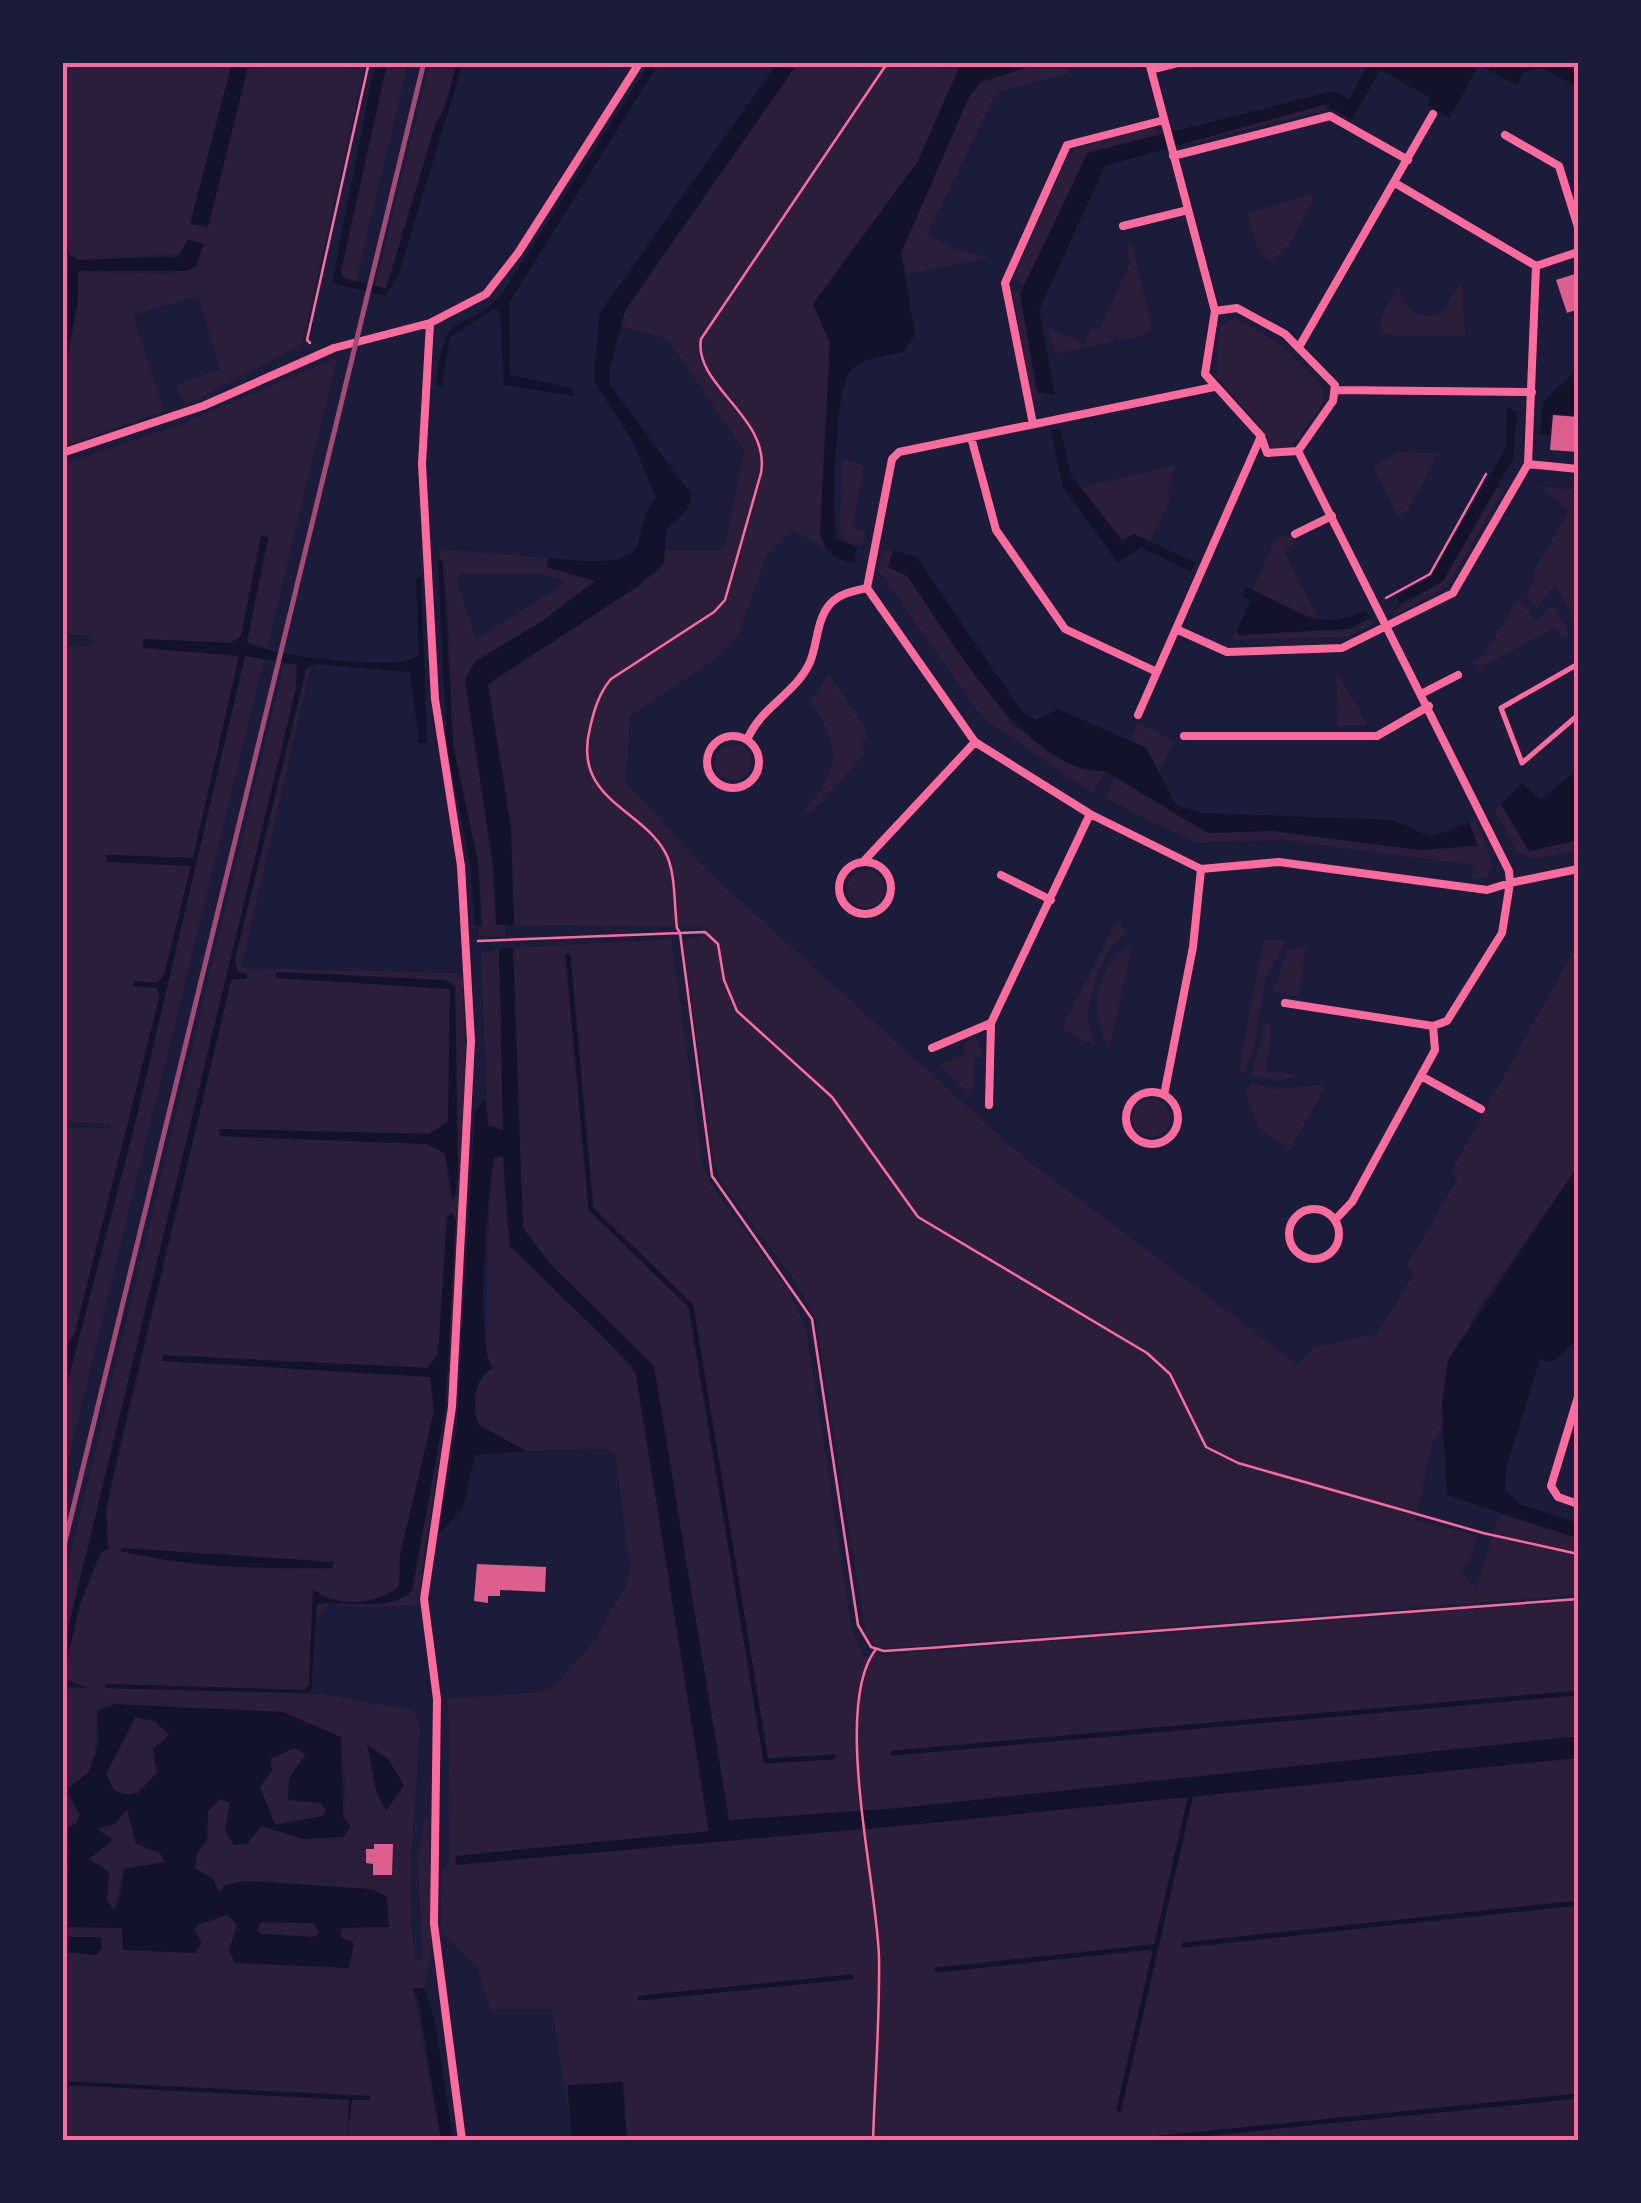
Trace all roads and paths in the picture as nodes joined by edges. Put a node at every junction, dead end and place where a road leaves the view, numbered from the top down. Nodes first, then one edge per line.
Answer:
1 (368, 62) edge
2 (640, 62) edge
3 (888, 62) edge
4 (1182, 62) edge
5 (1150, 66) edge
6 (1434, 114) dead end
7 (1164, 120) junction
8 (1505, 135) dead end
9 (1173, 153) junction
10 (1408, 160) junction
11 (1395, 182) junction
12 (1188, 210) junction
13 (1124, 226) dead end
14 (1578, 227) edge
15 (1578, 252) edge
16 (1536, 266) junction
17 (1216, 311) junction
18 (430, 323) junction
19 (1299, 347) junction
20 (321, 353) junction
21 (1214, 387) junction
22 (1335, 390) junction
23 (1532, 392) junction
24 (1033, 424) junction
25 (1261, 436) junction
26 (970, 437) junction
27 (1298, 451) junction
28 (62, 453) edge
29 (1528, 464) junction
30 (1578, 469) edge
31 (1486, 474) dead end
32 (1332, 516) junction
33 (1294, 534) dead end
34 (867, 588) junction
35 (1376, 603) junction
36 (1388, 627) junction
37 (1176, 629) junction
38 (1578, 664) edge
39 (1156, 672) junction
40 (1458, 675) dead end
41 (1422, 693) junction
42 (1429, 706) junction
43 (1138, 715) dead end
44 (1578, 716) edge
45 (1184, 736) dead end
46 (747, 740) junction
47 (975, 742) junction
48 (1090, 814) junction
49 (862, 862) junction
50 (1201, 869) junction
51 (1578, 869) edge
52 (1001, 875) dead end
53 (1510, 883) junction
54 (1051, 900) junction
55 (680, 933) junction
56 (467, 942) junction
57 (1286, 1003) dead end
58 (991, 1023) junction
59 (1433, 1026) junction
60 (932, 1048) dead end
61 (1421, 1076) junction
62 (1164, 1095) junction
63 (989, 1105) dead end
64 (1481, 1109) dead end
65 (1335, 1220) junction
66 (1578, 1396) edge
67 (1578, 1504) edge
68 (1578, 1554) edge
69 (1578, 1599) edge
70 (876, 1649) junction
71 (462, 2140) edge
72 (873, 2140) edge

1 - 20 path
2 - 18 street
3 - 55 path
4 - 5 street
5 - 7 street
6 - 10 street
7 - 9 street
7 - 24 street
8 - 14 street
9 - 10 street
9 - 12 street
10 - 11 street
11 - 16 street
11 - 19 street
12 - 13 street
12 - 17 street
15 - 16 street
16 - 23 street
17 - 19 street
17 - 21 street
18 - 20 street
18 - 56 street
19 - 22 street
20 - 28 street
21 - 24 street
21 - 25 street
22 - 23 street
22 - 27 street
23 - 29 street
24 - 26 street
25 - 27 street
25 - 37 street
26 - 34 street
26 - 39 street
27 - 32 street
29 - 30 street
29 - 36 street
31 - 35 path
32 - 33 street
32 - 35 street
34 - 46 street
34 - 47 street
35 - 36 street
36 - 37 street
36 - 41 street
37 - 39 street
38 - 44 street
39 - 43 street
40 - 41 street
41 - 42 street
42 - 45 street
42 - 53 street
46 - 46 street
47 - 48 street
47 - 49 street
48 - 50 street
48 - 54 street
49 - 49 street
50 - 53 street
50 - 62 street
51 - 53 street
52 - 54 street
53 - 59 street
54 - 58 street
55 - 56 path
55 - 68 path
55 - 70 path
56 - 71 street
57 - 59 street
58 - 60 street
58 - 63 street
59 - 61 street
61 - 64 street
61 - 65 street
62 - 62 street
65 - 65 street
66 - 67 street
69 - 70 path
70 - 72 path

